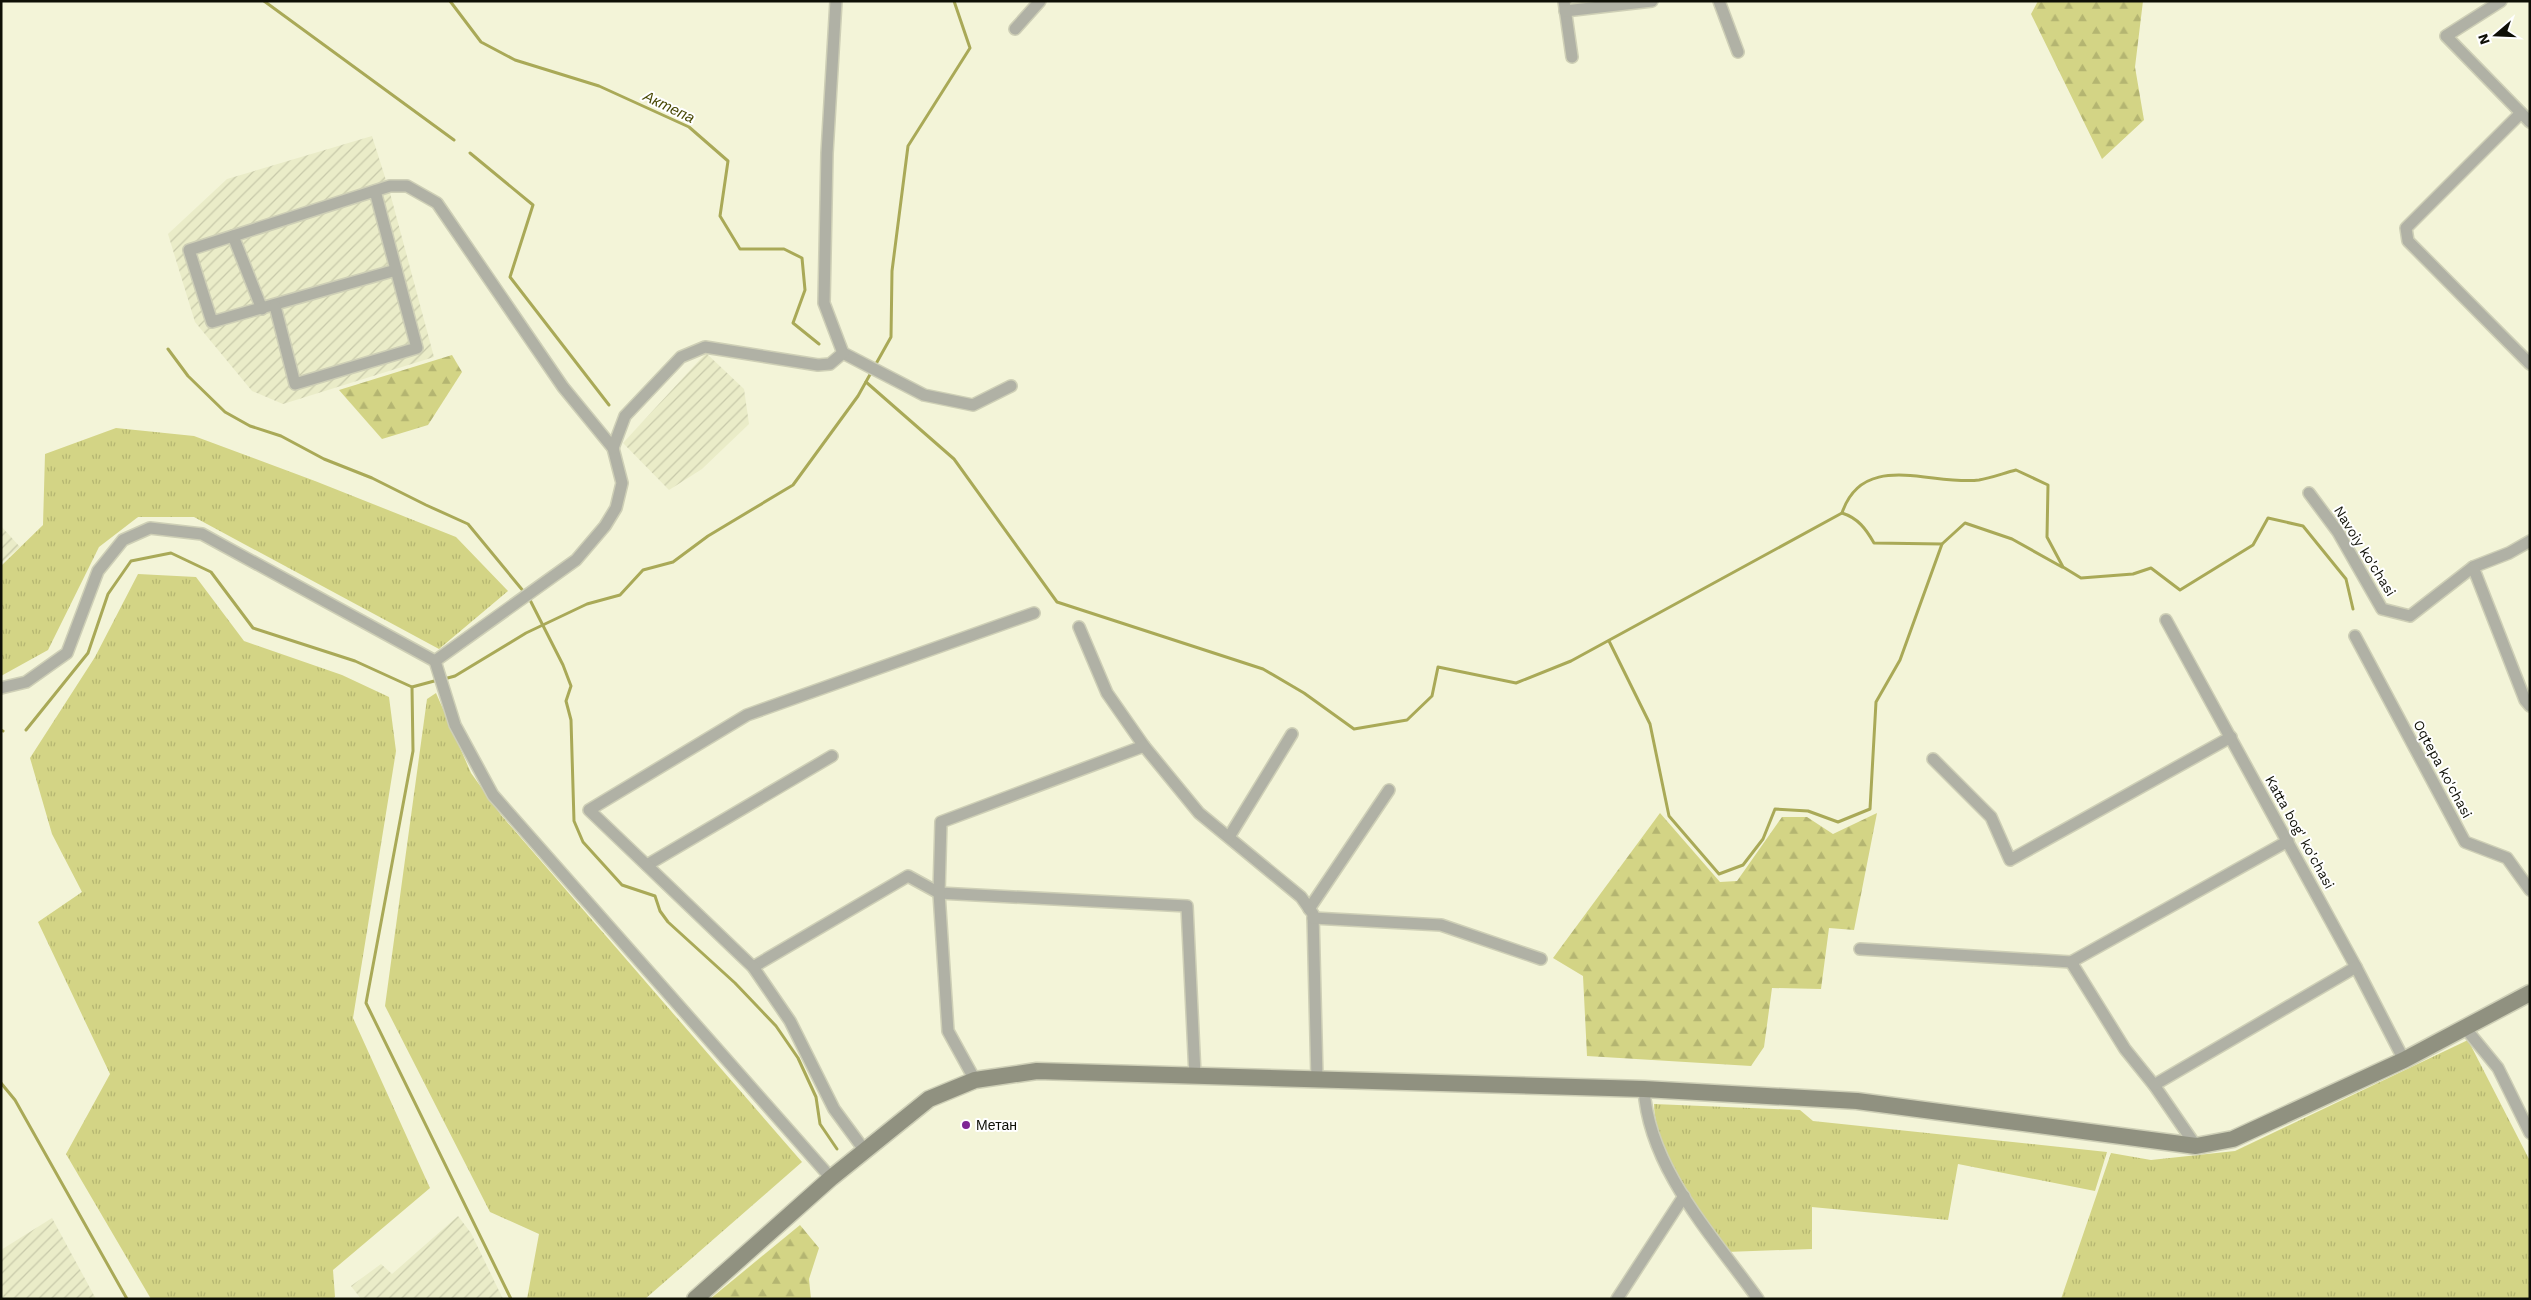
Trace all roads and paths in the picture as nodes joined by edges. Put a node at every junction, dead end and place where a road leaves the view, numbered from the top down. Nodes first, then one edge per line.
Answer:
1 (836, 1) edge
2 (1040, 1) edge
3 (1652, 1) edge
4 (2501, 1) edge
5 (1721, 2) edge
6 (1565, 6) edge
7 (1015, 30) dead end
8 (1738, 52) dead end
9 (1572, 57) dead end
10 (2521, 113) junction
11 (2530, 122) edge
12 (375, 191) junction
13 (233, 236) junction
14 (396, 270) junction
15 (275, 306) junction
16 (262, 309) junction
17 (843, 353) junction
18 (2530, 364) edge
19 (1010, 386) dead end
20 (613, 448) junction
21 (2309, 494) dead end
22 (2530, 541) edge
23 (2474, 567) junction
24 (1034, 613) dead end
25 (2166, 620) dead end
26 (1079, 627) dead end
27 (2354, 636) dead end
28 (435, 661) junction
29 (1, 688) edge
30 (2530, 706) edge
31 (1292, 734) dead end
32 (2230, 737) junction
33 (1144, 746) junction
34 (832, 756) dead end
35 (1932, 759) dead end
36 (1389, 790) dead end
37 (1229, 837) junction
38 (2288, 842) junction
39 (647, 865) junction
40 (2530, 890) edge
41 (939, 893) junction
42 (1311, 914) junction
43 (1860, 949) dead end
44 (1542, 959) dead end
45 (2071, 962) junction
46 (753, 967) junction
47 (2356, 967) junction
48 (2530, 993) edge
49 (2466, 1029) junction
50 (2404, 1060) junction
51 (1195, 1075) junction
52 (1317, 1079) junction
53 (975, 1080) junction
54 (2154, 1085) junction
55 (1644, 1089) junction
56 (2530, 1134) edge
57 (2196, 1146) junction
58 (865, 1151) junction
59 (831, 1178) junction
60 (1684, 1196) junction
61 (1618, 1298) edge
62 (695, 1299) edge
63 (1758, 1299) edge

1 - 17 street
2 - 7 street
3 - 6 street
4 - 10 street
5 - 8 street
6 - 9 street
10 - 11 street
10 - 18 street
12 - 13 street
12 - 14 street
12 - 20 street
13 - 16 street
13 - 16 street
14 - 15 street
14 - 15 street
15 - 16 street
17 - 19 street
17 - 20 street
20 - 28 street
21 - 23 street, Navoiy ko'chasi
22 - 23 street, Navoiy ko'chasi
23 - 30 street
24 - 39 street
25 - 32 street, Katta bog' ko'chasi
26 - 33 street
27 - 40 street, Oqtepa ko'chasi
28 - 29 street
28 - 59 street
31 - 37 street
32 - 35 street
32 - 38 street, Katta bog' ko'chasi
33 - 37 street
33 - 41 street
34 - 39 street
36 - 42 street
37 - 42 street
38 - 45 street
38 - 47 street, Katta bog' ko'chasi
39 - 46 street
41 - 46 street
41 - 51 street
41 - 53 street
42 - 44 street
42 - 52 street
43 - 45 street
45 - 54 street
46 - 58 street
47 - 50 street, Katta bog' ko'chasi
47 - 54 street
48 - 49 main road
49 - 50 main road
49 - 56 street
50 - 57 main road
51 - 52 main road
51 - 53 main road
52 - 55 main road
53 - 58 main road
54 - 57 street
55 - 57 main road
55 - 60 street
58 - 59 main road
59 - 62 main road
60 - 61 street
60 - 63 street

